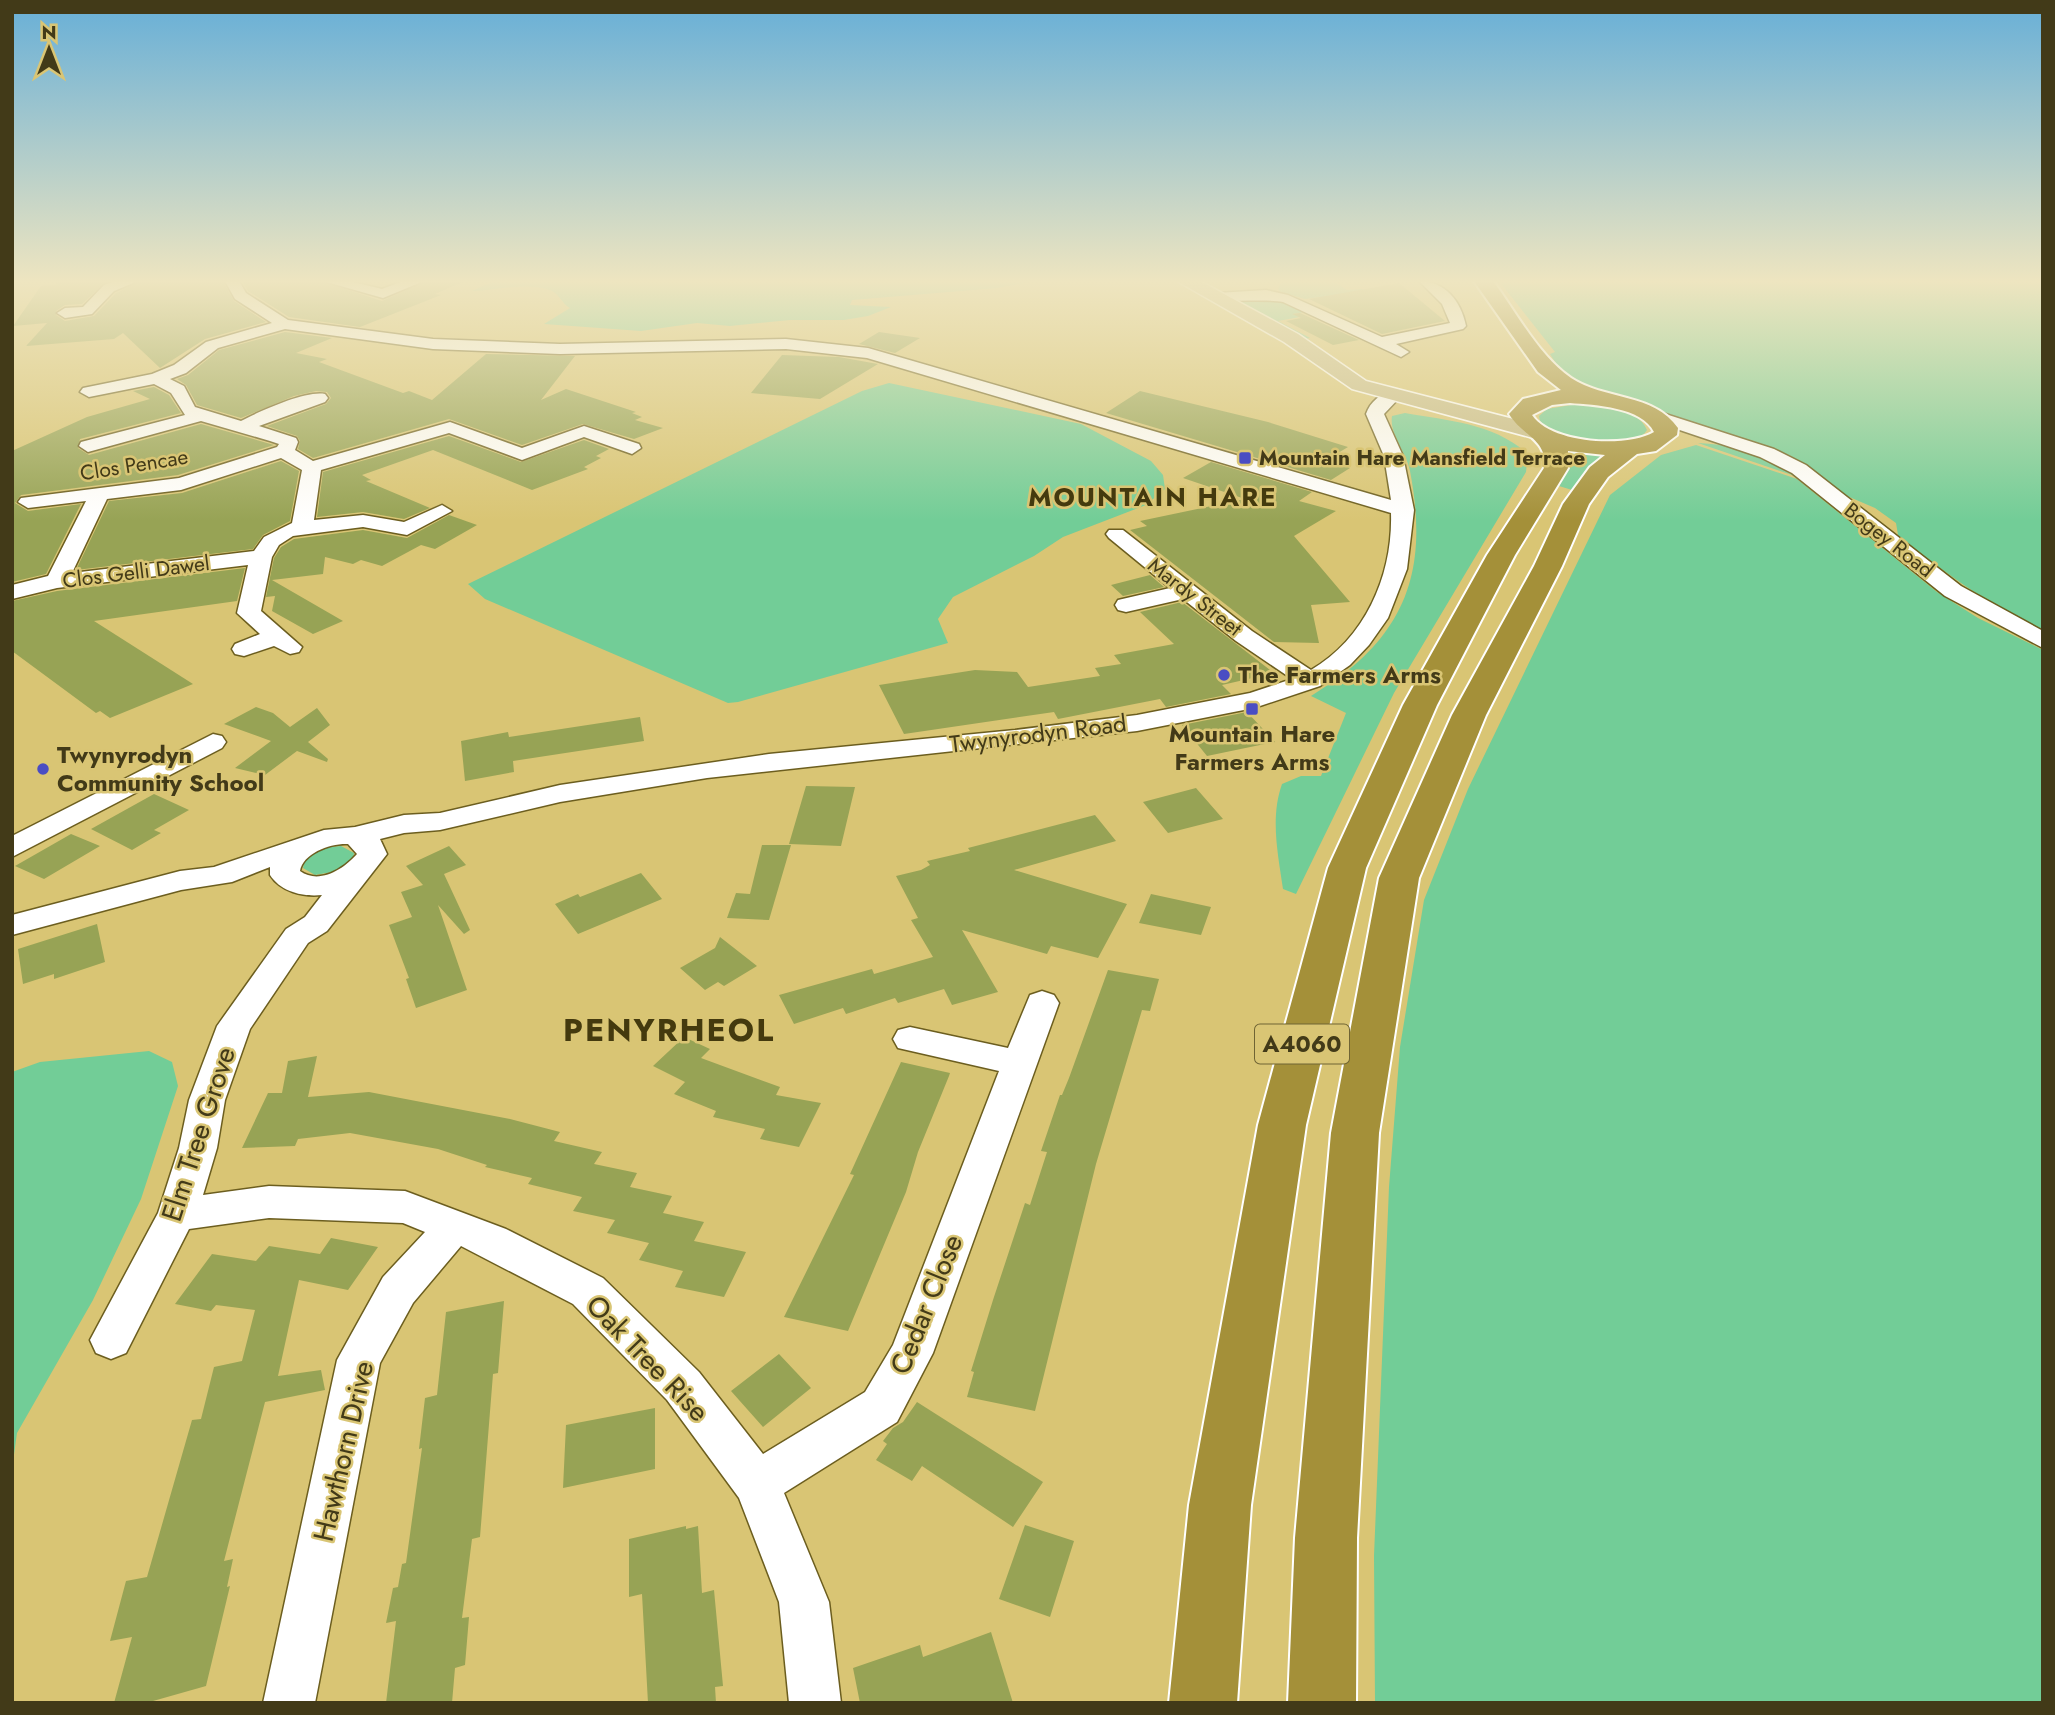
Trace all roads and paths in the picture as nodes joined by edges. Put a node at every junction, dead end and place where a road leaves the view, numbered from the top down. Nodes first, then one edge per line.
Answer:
1 (191, 361) edge
2 (898, 361) edge
3 (1324, 361) edge
4 (1541, 361) edge
5 (156, 378) junction
6 (1525, 380) dead end
7 (89, 392) dead end
8 (1393, 395) junction
9 (318, 398) dead end
10 (1595, 399) junction
11 (201, 416) junction
12 (1535, 420) junction
13 (242, 428) junction
14 (1646, 435) junction
15 (1735, 443) junction
16 (88, 446) dead end
17 (632, 448) dead end
18 (285, 451) junction
19 (312, 467) junction
20 (99, 495) junction
21 (28, 502) dead end
22 (1404, 510) junction
23 (442, 511) dead end
24 (302, 527) junction
25 (1116, 534) dead end
26 (261, 557) junction
27 (57, 581) junction
28 (1187, 591) junction
29 (12, 592) edge
30 (1126, 605) dead end
31 (2043, 641) edge
32 (244, 649) dead end
33 (1311, 681) junction
34 (213, 742) dead end
35 (432, 823) junction
36 (355, 836) junction
37 (12, 848) edge
38 (299, 849) junction
39 (362, 868) junction
40 (221, 875) junction
41 (297, 883) junction
42 (12, 925) edge
43 (298, 936) junction
44 (1042, 1003) dead end
45 (910, 1039) dead end
46 (1020, 1063) junction
47 (177, 1215) junction
48 (454, 1226) junction
49 (111, 1340) dead end
50 (757, 1484) junction
51 (289, 1703) edge
52 (815, 1703) edge
53 (1203, 1703) edge
54 (1322, 1703) edge

1 - 5 street
2 - 22 street
3 - 8 main road
4 - 10 highway
5 - 7 street
5 - 11 street
6 - 12 highway, A4060
8 - 12 main road
8 - 22 street, Twynyrodyn Road
9 - 13 street
10 - 12 highway
10 - 14 highway
11 - 13 street
11 - 16 street
12 - 14 highway
12 - 53 highway, A4060
13 - 18 street
14 - 15 street, Bogey Road
14 - 15 street, Bogey Road
14 - 54 highway, A4060
15 - 31 street, Bogey Road
17 - 19 street
18 - 19 street
18 - 20 street, Clos Pencae
19 - 24 street
20 - 21 street, Clos Pencae
20 - 27 street
22 - 33 street, Twynyrodyn Road
23 - 24 street
24 - 26 street
25 - 28 street, Mardy Street
26 - 27 street, Clos Gelli Dawel
26 - 32 street
27 - 29 street, Clos Gelli Dawel
28 - 30 street
28 - 33 street, Mardy Street
33 - 35 street, Twynyrodyn Road
34 - 37 street
35 - 36 street, Twynyrodyn Road
35 - 39 street, Twynyrodyn Road
36 - 38 street, Twynyrodyn Road
36 - 39 street
38 - 40 street, Twynyrodyn Road
38 - 41 street
39 - 41 street, Twynyrodyn Road
39 - 43 street, Elm Tree Grove
40 - 41 street, Twynyrodyn Road
40 - 42 street, Twynyrodyn Road
41 - 43 street
43 - 47 street, Elm Tree Grove
44 - 46 street, Cedar Close
45 - 46 street
46 - 50 street, Cedar Close
47 - 48 street, Oak Tree Rise
47 - 49 street, Elm Tree Grove
48 - 50 street, Oak Tree Rise
48 - 51 street, Hawthorn Drive
50 - 52 street, Oak Tree Rise

